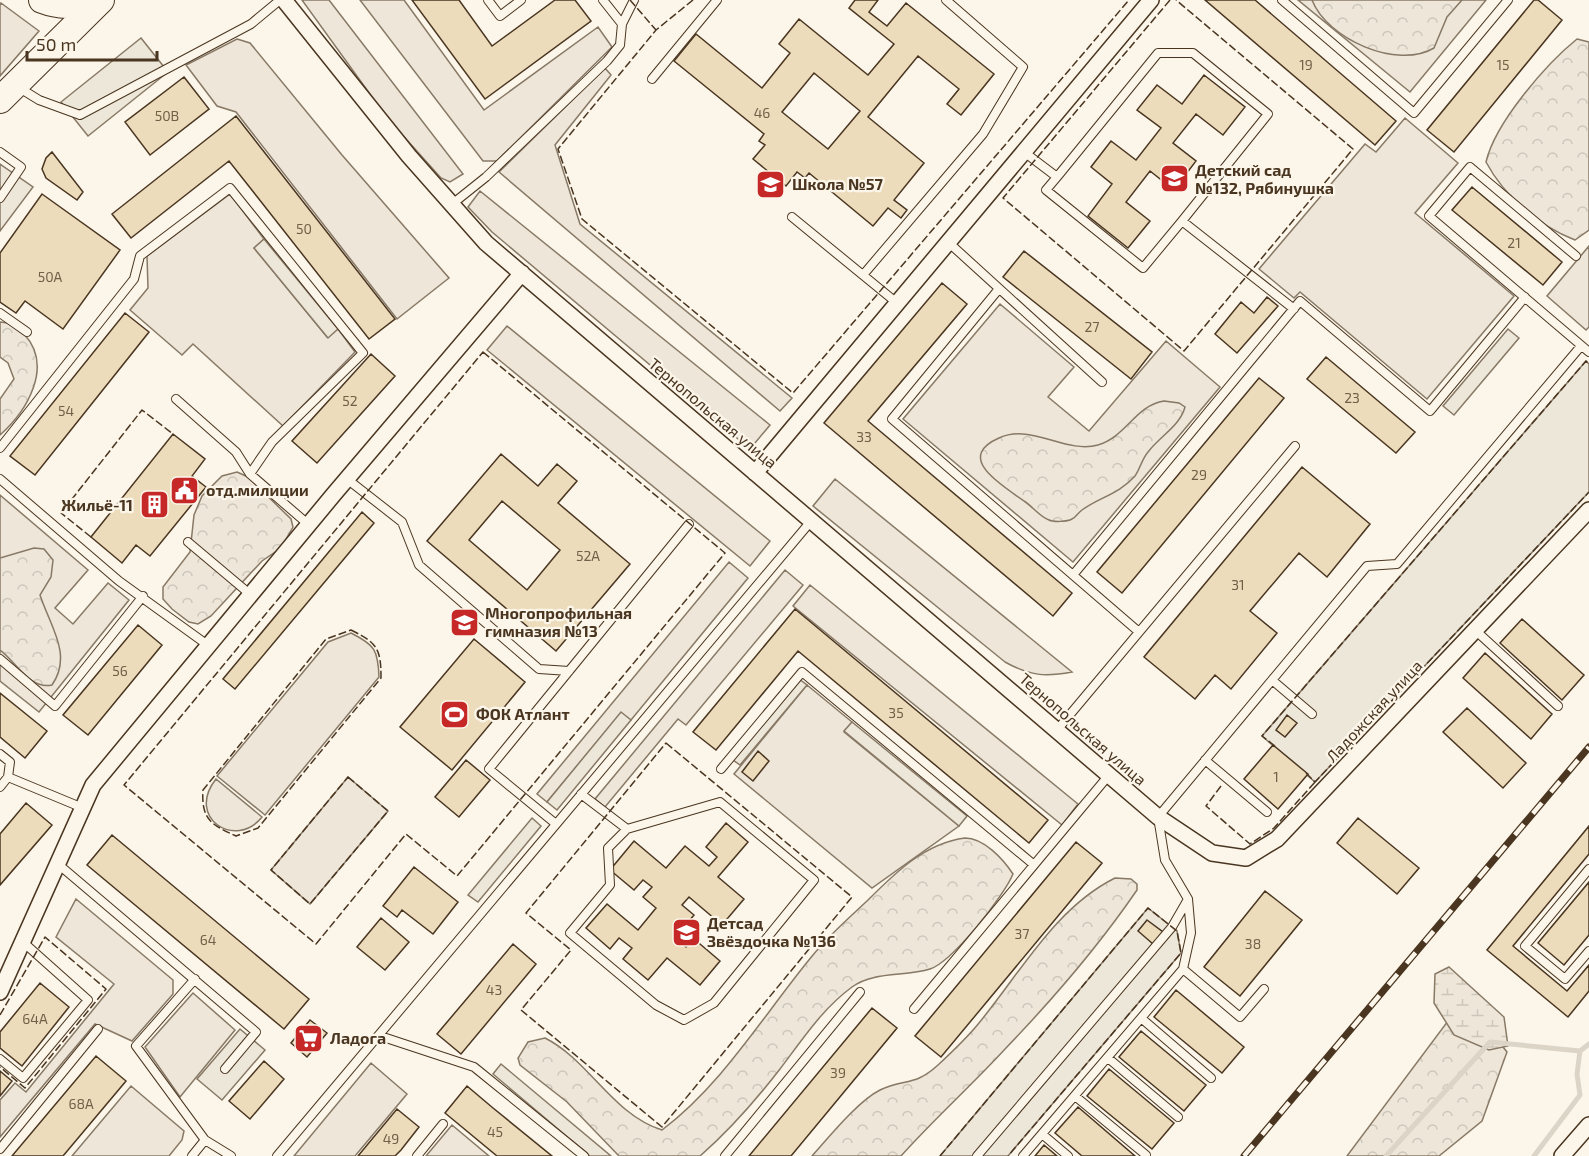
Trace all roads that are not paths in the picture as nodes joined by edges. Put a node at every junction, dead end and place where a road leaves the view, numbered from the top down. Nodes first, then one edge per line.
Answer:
1 (42, 0) edge
2 (94, 0) edge
3 (101, 0) edge
4 (282, 0) edge
5 (488, 0) edge
6 (521, 0) edge
7 (603, 0) edge
8 (634, 0) edge
9 (717, 0) edge
10 (946, 0) edge
11 (1151, 0) edge
12 (1282, 0) edge
13 (1508, 0) edge
14 (622, 24) junction
15 (652, 79) dead end
16 (7, 93) edge
17 (0, 152) edge
18 (1024, 152) junction
19 (1057, 177) junction
20 (0, 198) edge
21 (451, 205) junction
22 (792, 217) dead end
23 (1182, 221) junction
24 (948, 242) junction
25 (1576, 256) dead end
26 (522, 273) junction
27 (863, 275) junction
28 (998, 290) junction
29 (1525, 297) junction
30 (897, 303) junction
31 (1294, 309) junction
32 (0, 313) edge
33 (27, 332) dead end
34 (1581, 346) junction
35 (1589, 352) edge
36 (1102, 382) dead end
37 (176, 399) dead end
38 (1294, 446) dead end
39 (0, 448) edge
40 (755, 472) junction
41 (250, 474) junction
42 (0, 479) edge
43 (347, 479) junction
44 (1589, 510) edge
45 (812, 520) junction
46 (689, 524) dead end
47 (309, 525) junction
48 (188, 542) dead end
49 (1073, 575) junction
50 (251, 595) junction
51 (143, 596) junction
52 (1475, 630) junction
53 (1138, 632) junction
54 (208, 646) junction
55 (0, 659) edge
56 (569, 671) junction
57 (1272, 680) junction
58 (1558, 706) dead end
59 (1312, 714) dead end
60 (1057, 730) junction
61 (0, 754) edge
62 (1205, 760) junction
63 (721, 769) dead end
64 (1109, 774) junction
65 (8, 777) junction
66 (0, 787) edge
67 (581, 794) junction
68 (84, 808) junction
69 (1267, 812) dead end
70 (1158, 817) junction
71 (556, 824) junction
72 (627, 829) junction
73 (58, 864) junction
74 (1033, 864) junction
75 (1589, 869) edge
76 (1188, 899) junction
77 (23, 942) junction
78 (1589, 951) edge
79 (1183, 969) junction
80 (195, 980) junction
81 (1264, 989) dead end
82 (0, 992) edge
83 (860, 992) dead end
84 (914, 1009) dead end
85 (1141, 1018) junction
86 (98, 1029) dead end
87 (380, 1036) junction
88 (1108, 1058) junction
89 (0, 1059) edge
90 (225, 1069) dead end
91 (1211, 1078) dead end
92 (1075, 1096) junction
93 (1178, 1117) dead end
94 (443, 1124) dead end
95 (1589, 1125) edge
96 (1042, 1134) junction
97 (205, 1140) junction
98 (0, 1149) edge
99 (1146, 1155) edge
100 (192, 1156) edge
101 (231, 1156) edge
102 (277, 1156) edge
103 (417, 1156) edge
104 (584, 1156) edge
105 (725, 1156) edge
106 (977, 1156) edge
107 (1023, 1156) edge
108 (1068, 1156) edge
109 (1562, 1156) edge

1 - 2 main road
3 - 16 main road
4 - 16 lane
4 - 21 street, Тернопольская улица
5 - 6 lane
7 - 14 lane
8 - 14 lane
9 - 15 lane
10 - 27 lane
11 - 18 street
12 - 13 lane
14 - 21 lane
17 - 20 lane
18 - 19 lane
18 - 24 street
19 - 23 lane
19 - 23 lane
21 - 26 street, Тернопольская улица
22 - 27 lane
23 - 31 lane
24 - 28 lane
24 - 30 street
25 - 29 lane
26 - 40 street, Тернопольская улица
26 - 43 street
27 - 30 lane
28 - 36 lane
28 - 49 lane
29 - 31 lane
29 - 34 lane
30 - 40 street
31 - 49 lane
32 - 33 lane
34 - 35 lane
34 - 57 lane
37 - 41 lane
38 - 53 lane
39 - 41 lane
40 - 45 street, Тернопольская улица
41 - 47 lane
42 - 51 lane
43 - 47 street
43 - 56 lane
44 - 52 street, Ладожская улица
45 - 60 street, Тернопольская улица
45 - 67 lane
46 - 56 lane
47 - 50 street
48 - 50 lane
49 - 53 lane
50 - 54 street
51 - 54 lane
51 - 55 lane
52 - 58 lane
52 - 70 street, Ладожская улица
53 - 60 lane
54 - 68 street
56 - 71 lane
57 - 59 lane
57 - 62 lane
60 - 64 street, Тернопольская улица
61 - 65 lane
62 - 69 lane
62 - 70 lane
63 - 74 lane
64 - 70 street, Тернопольская улица
64 - 74 lane
65 - 66 lane
65 - 68 lane
67 - 71 lane
67 - 72 lane
68 - 73 street
70 - 76 lane
71 - 87 lane
72 - 72 lane
73 - 77 street
73 - 80 lane
74 - 84 lane
75 - 78 lane
76 - 79 lane
76 - 106 lane
77 - 82 street
77 - 89 lane
79 - 81 lane
79 - 85 lane
80 - 90 lane
80 - 97 lane
83 - 105 lane
85 - 88 lane
85 - 91 lane
86 - 98 lane
87 - 102 lane
87 - 104 lane
88 - 92 lane
88 - 93 lane
92 - 96 lane
92 - 99 lane
94 - 103 lane
95 - 109 street
96 - 107 lane
96 - 108 lane
97 - 100 lane
97 - 101 lane

